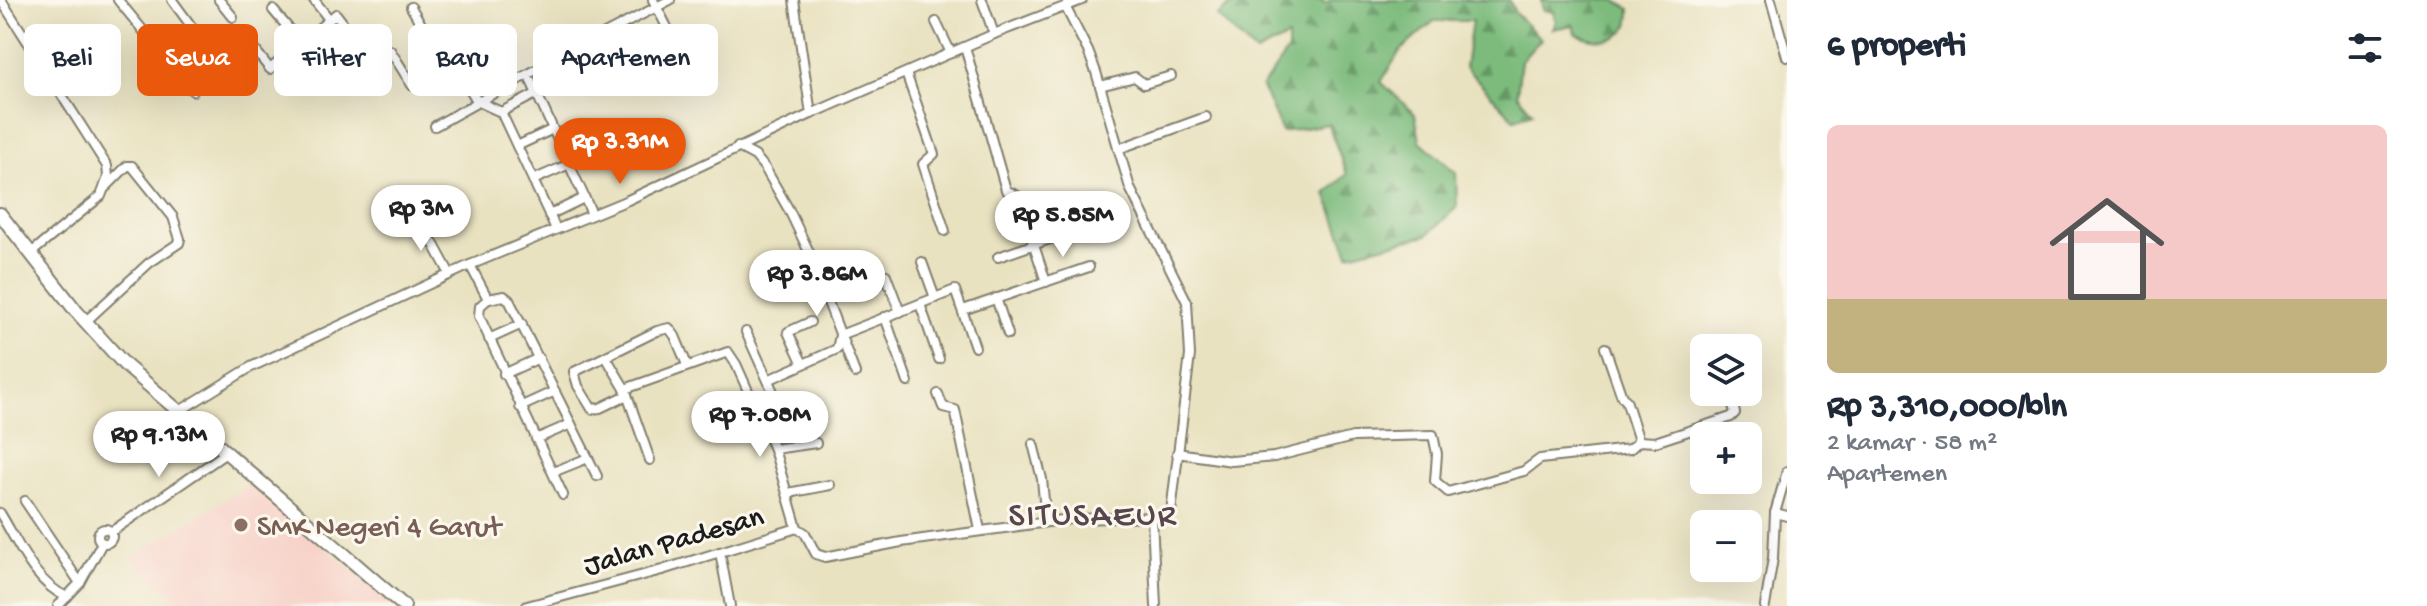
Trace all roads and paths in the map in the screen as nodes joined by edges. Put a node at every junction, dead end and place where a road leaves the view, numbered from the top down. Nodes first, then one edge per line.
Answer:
1 (1, 0) edge
2 (118, 0) edge
3 (172, 0) edge
4 (219, 0) edge
5 (314, 0) edge
6 (670, 0) edge
7 (794, 0) edge
8 (982, 0) edge
9 (1082, 0) edge
10 (1771, 0) edge
11 (655, 3) edge
12 (411, 7) dead end
13 (1066, 8) junction
14 (273, 10) dead end
15 (233, 17) dead end
16 (329, 19) junction
17 (936, 22) dead end
18 (138, 24) edge
19 (190, 24) edge
20 (285, 24) edge
21 (323, 24) edge
22 (344, 24) edge
23 (421, 24) edge
24 (666, 24) edge
25 (994, 34) junction
26 (965, 47) junction
27 (392, 53) edge
28 (951, 53) junction
29 (258, 54) edge
30 (1787, 57) edge
31 (274, 66) edge
32 (906, 73) junction
33 (1171, 76) dead end
34 (408, 79) edge
35 (531, 81) dead end
36 (1100, 86) junction
37 (474, 96) edge
38 (533, 96) edge
39 (477, 101) junction
40 (501, 112) junction
41 (811, 114) junction
42 (1206, 117) dead end
43 (435, 126) dead end
44 (551, 130) dead end
45 (517, 146) junction
46 (738, 147) junction
47 (1118, 149) junction
48 (567, 165) dead end
49 (533, 180) junction
50 (105, 187) junction
51 (582, 199) dead end
52 (592, 214) junction
53 (549, 215) junction
54 (405, 218) dead end
55 (3, 223) edge
56 (556, 229) junction
57 (1076, 230) dead end
58 (945, 231) dead end
59 (1034, 245) junction
60 (31, 253) junction
61 (998, 257) dead end
62 (922, 262) dead end
63 (470, 265) junction
64 (1089, 267) dead end
65 (450, 274) junction
66 (886, 275) dead end
67 (1046, 282) junction
68 (935, 298) junction
69 (996, 298) junction
70 (488, 299) junction
71 (920, 304) junction
72 (963, 310) junction
73 (900, 312) junction
74 (885, 317) junction
75 (85, 322) junction
76 (810, 322) dead end
77 (522, 324) junction
78 (746, 332) dead end
79 (1008, 334) dead end
80 (840, 335) junction
81 (489, 339) junction
82 (975, 347) dead end
83 (1605, 348) dead end
84 (606, 357) junction
85 (539, 358) junction
86 (939, 359) dead end
87 (803, 364) junction
88 (687, 365) junction
89 (855, 373) dead end
90 (504, 374) junction
91 (768, 380) junction
92 (908, 382) dead end
93 (555, 391) junction
94 (626, 392) junction
95 (938, 394) dead end
96 (1733, 406) edge
97 (520, 407) junction
98 (178, 412) junction
99 (784, 416) dead end
100 (571, 424) junction
101 (536, 439) junction
102 (1639, 441) junction
103 (816, 443) dead end
104 (1033, 444) dead end
105 (774, 449) junction
106 (226, 453) junction
107 (1177, 453) junction
108 (588, 458) junction
109 (650, 460) dead end
110 (1787, 471) edge
111 (553, 472) junction
112 (597, 476) dead end
113 (830, 485) dead end
114 (788, 493) junction
115 (563, 495) dead end
116 (25, 501) dead end
117 (0, 513) edge
118 (1775, 513) junction
119 (1787, 516) edge
120 (1152, 517) junction
121 (1046, 522) junction
122 (797, 528) junction
123 (980, 530) junction
124 (720, 552) junction
125 (80, 583) junction
126 (571, 594) junction
127 (67, 597) junction
128 (58, 606) edge
129 (404, 606) edge
130 (527, 606) edge
131 (572, 606) edge
132 (730, 606) edge
133 (1156, 606) edge
134 (1765, 606) edge

1 - 50 street
2 - 18 street
3 - 19 street
4 - 15 street
5 - 16 street
6 - 11 street
7 - 41 street
8 - 25 street
9 - 13 street
10 - 30 street
11 - 24 street
11 - 39 street
12 - 23 street
13 - 25 street
13 - 36 street
14 - 20 street
16 - 21 street
16 - 22 street
17 - 28 street
25 - 26 street
26 - 28 street
26 - 59 street
27 - 34 street
28 - 32 street
29 - 31 street
32 - 41 street
32 - 58 street
33 - 36 street
35 - 52 street
36 - 47 street
37 - 39 street
38 - 40 street
39 - 40 street
39 - 43 street
40 - 45 street
41 - 46 street
42 - 47 street
44 - 45 street
45 - 49 street
46 - 52 street
46 - 80 street
47 - 107 street
48 - 49 street
49 - 53 street
50 - 60 street
50 - 75 street
51 - 53 street
52 - 56 street
53 - 56 street
54 - 65 street
55 - 60 main road
56 - 63 street
57 - 59 street
59 - 61 street
59 - 67 street
60 - 75 main road
62 - 68 street
63 - 65 street
63 - 70 street
64 - 67 street
65 - 98 street
66 - 73 street
67 - 69 street
68 - 71 street
68 - 72 street
69 - 72 street
69 - 79 street
70 - 77 street
70 - 81 street
71 - 73 street
71 - 86 street
72 - 82 street
73 - 74 street
74 - 80 street
74 - 92 street
75 - 98 main road
76 - 87 street
77 - 81 street
77 - 85 street
78 - 91 street
80 - 87 street
80 - 89 street
81 - 90 street
83 - 102 street
84 - 88 street
84 - 94 street
84 - 94 street
85 - 90 street
85 - 93 street
87 - 91 street
88 - 94 street
88 - 105 street
90 - 97 street
91 - 99 street
93 - 97 street
93 - 100 street
94 - 109 street
95 - 123 street
96 - 102 street
97 - 101 street
98 - 106 main road
100 - 101 street
100 - 108 street
101 - 111 street
102 - 107 street
103 - 105 street
104 - 121 street
105 - 114 street
106 - 125 street
106 - 129 main road
107 - 120 street
108 - 111 street
108 - 112 street
110 - 118 street
111 - 115 street
113 - 114 street
114 - 122 street
116 - 125 street
117 - 127 street
118 - 119 street
118 - 134 street
120 - 121 street
120 - 133 street
121 - 123 street
122 - 123 street, Jalan Padesan
122 - 124 street, Jalan Padesan
124 - 126 street, Jalan Padesan
124 - 132 street
125 - 127 street
126 - 130 street, Jalan Padesan
126 - 131 street
127 - 128 street

